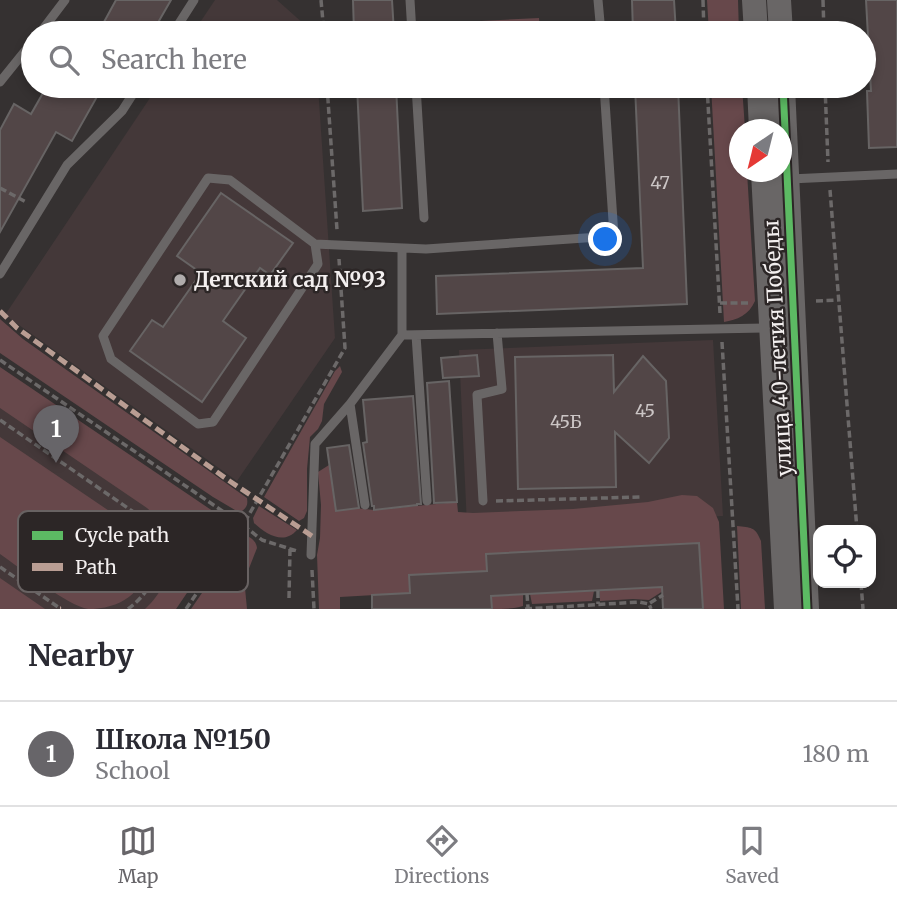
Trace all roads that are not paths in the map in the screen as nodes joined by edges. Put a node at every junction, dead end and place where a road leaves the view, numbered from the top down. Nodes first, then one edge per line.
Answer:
1 (65, 0) edge
2 (194, 0) edge
3 (410, 0) edge
4 (598, 0) edge
5 (754, 0) edge
6 (779, 0) edge
7 (49, 21) edge
8 (181, 21) edge
9 (411, 21) edge
10 (599, 21) edge
11 (755, 21) edge
12 (780, 21) edge
13 (21, 55) edge
14 (2, 76) edge
15 (130, 98) edge
16 (417, 98) edge
17 (605, 98) edge
18 (760, 98) edge
19 (781, 98) edge
20 (760, 119) edge
21 (779, 119) edge
22 (897, 174) edge
23 (792, 177) edge
24 (771, 182) edge
25 (771, 182) edge
26 (424, 218) dead end
27 (315, 244) junction
28 (402, 249) junction
29 (0, 274) edge
30 (771, 327) junction
31 (498, 333) junction
32 (402, 335) junction
33 (416, 335) junction
34 (350, 404) junction
35 (427, 501) dead end
36 (483, 501) road end
37 (365, 505) dead end
38 (311, 555) road end
39 (786, 609) edge
40 (807, 609) edge

1 - 7 lane
2 - 8 lane
3 - 9 lane
4 - 10 lane
5 - 11 street
6 - 12 street
13 - 14 lane
15 - 29 lane
16 - 26 lane
17 - 28 lane
18 - 20 street
19 - 21 street, улица 40-летия Победы
22 - 23 lane
24 - 30 street, улица 40-летия Победы
25 - 40 street, улица 40-летия Победы
27 - 27 lane
27 - 28 lane
28 - 32 lane
30 - 31 lane
30 - 39 street, улица 40-летия Победы
31 - 33 lane
31 - 36 lane
32 - 33 lane
32 - 34 lane
33 - 35 lane
34 - 37 lane
34 - 38 lane

